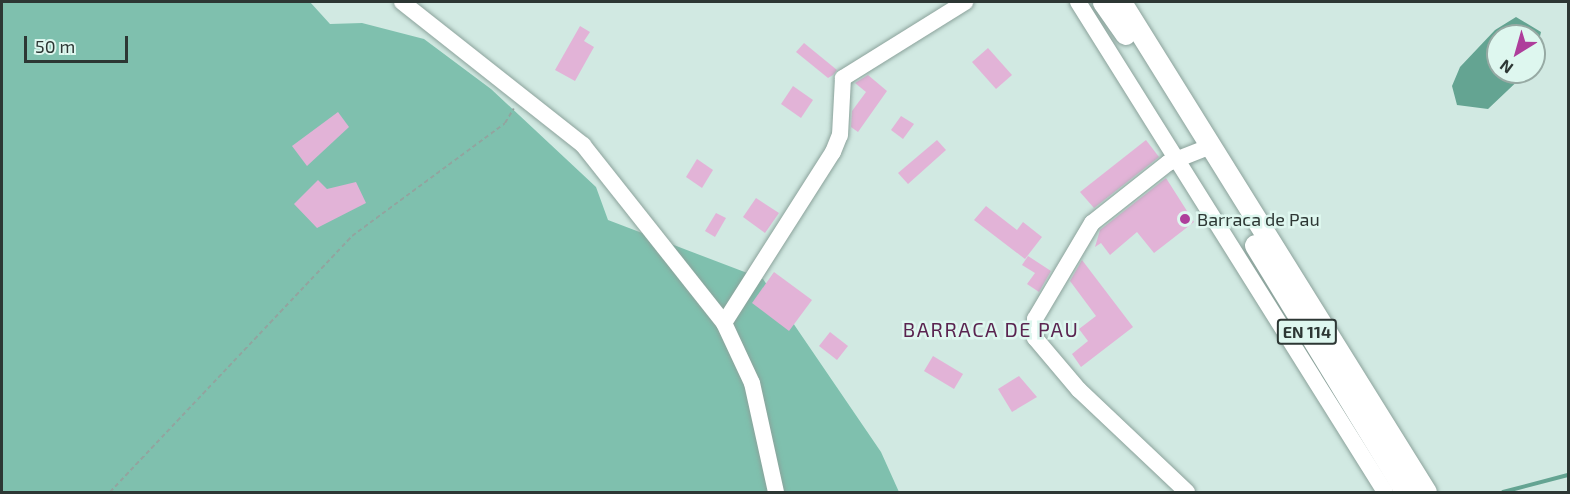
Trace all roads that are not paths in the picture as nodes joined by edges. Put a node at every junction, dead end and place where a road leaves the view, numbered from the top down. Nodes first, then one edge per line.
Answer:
1 (402, 2) edge
2 (965, 2) edge
3 (1078, 2) edge
4 (1103, 2) edge
5 (1121, 2) edge
6 (1205, 150) junction
7 (1180, 162) junction
8 (724, 323) junction
9 (776, 492) edge
10 (1187, 492) edge
11 (1385, 492) edge
12 (1406, 492) edge
13 (1426, 492) edge

1 - 8 street
2 - 8 street
3 - 7 street
4 - 6 main road, EN 114
5 - 6 main road, EN 114
6 - 7 street
6 - 12 main road, EN 114
6 - 13 main road, EN 114
7 - 10 street
7 - 11 street
8 - 9 street

